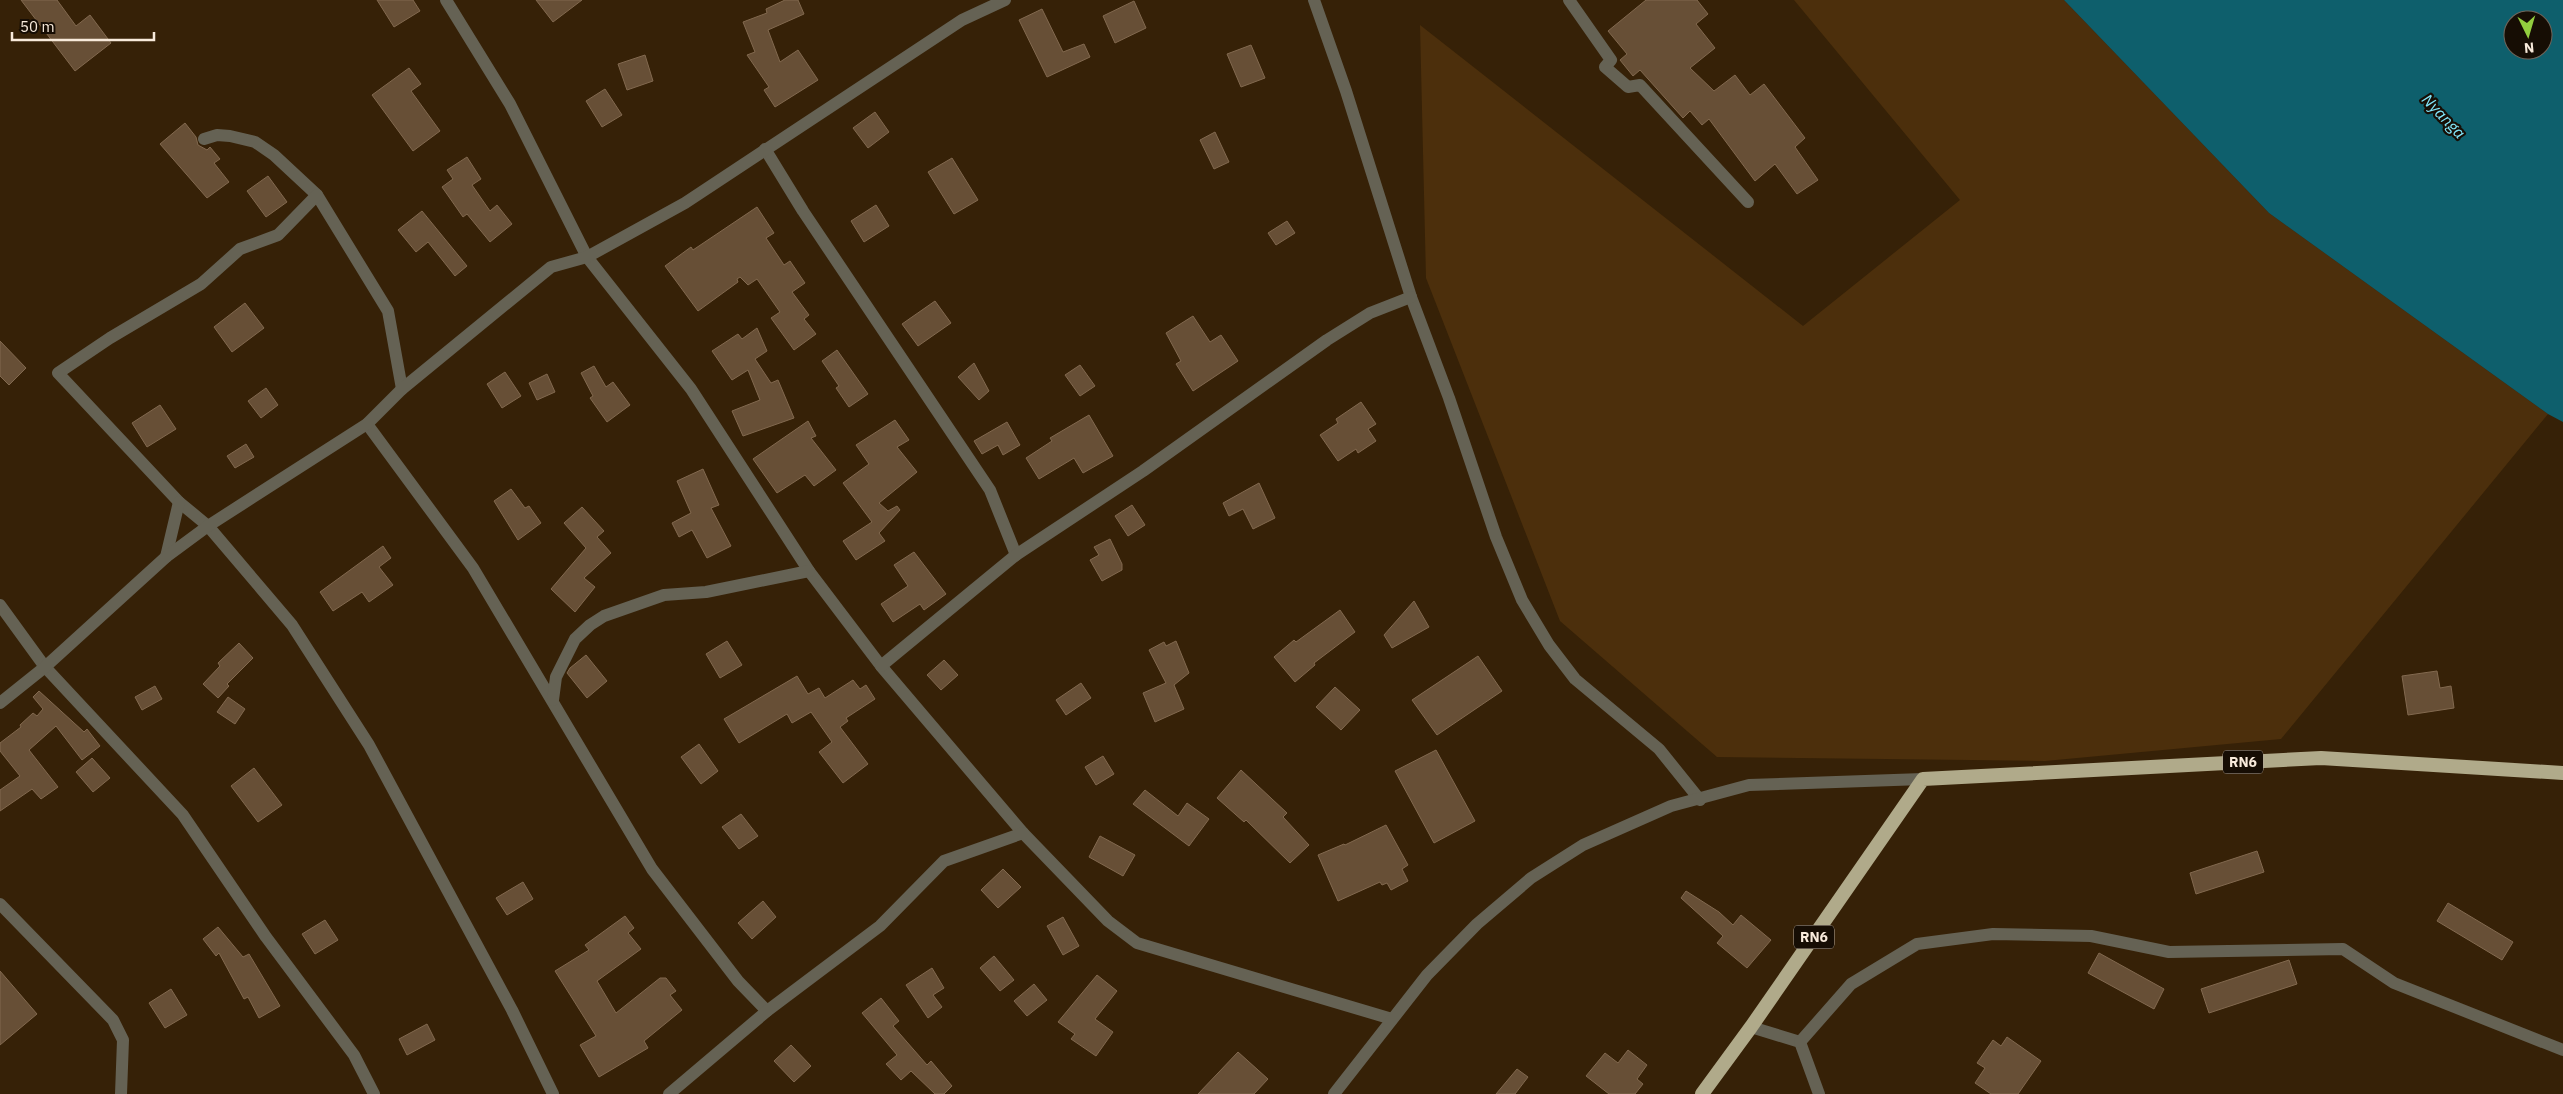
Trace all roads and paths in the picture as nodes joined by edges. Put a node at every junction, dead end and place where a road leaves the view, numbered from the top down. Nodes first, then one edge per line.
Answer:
1 (446, 0) edge
2 (1005, 0) edge
3 (1314, 0) edge
4 (1569, 0) edge
5 (204, 139) dead end
6 (765, 149) junction
7 (317, 196) junction
8 (1748, 202) dead end
9 (587, 257) junction
10 (1412, 297) junction
11 (402, 389) junction
12 (368, 424) junction
13 (179, 502) junction
14 (208, 526) junction
15 (1016, 555) junction
16 (166, 557) junction
17 (809, 571) junction
18 (0, 605) edge
19 (881, 666) junction
20 (45, 668) junction
21 (553, 700) junction
22 (0, 703) edge
23 (2563, 773) edge
24 (1923, 779) junction
25 (1700, 800) junction
26 (1023, 833) junction
27 (0, 904) edge
28 (767, 1011) junction
29 (1392, 1019) junction
30 (1751, 1027) junction
31 (1800, 1042) junction
32 (2563, 1050) edge
33 (121, 1094) edge
34 (374, 1094) edge
35 (553, 1094) edge
36 (669, 1094) edge
37 (1334, 1094) edge
38 (1702, 1094) edge
39 (1819, 1094) edge

1 - 9 street
2 - 6 street
3 - 10 street
4 - 8 street
5 - 7 street
6 - 9 street
6 - 15 street
7 - 11 street
7 - 13 street
9 - 11 street
9 - 17 street
10 - 15 street
10 - 25 street
11 - 12 street
12 - 14 street
12 - 21 street
13 - 14 street
13 - 16 street
14 - 16 street
14 - 35 street
15 - 19 street
16 - 20 street
17 - 19 street
17 - 21 street
18 - 20 street
19 - 26 street
20 - 22 street
20 - 34 street
21 - 28 street
23 - 24 highway, RN6
24 - 25 street
24 - 30 highway, RN6
25 - 29 street
26 - 28 street
26 - 29 street
27 - 33 street
28 - 36 street
29 - 37 street
30 - 31 street
30 - 38 highway, RN6
31 - 32 street
31 - 39 street

